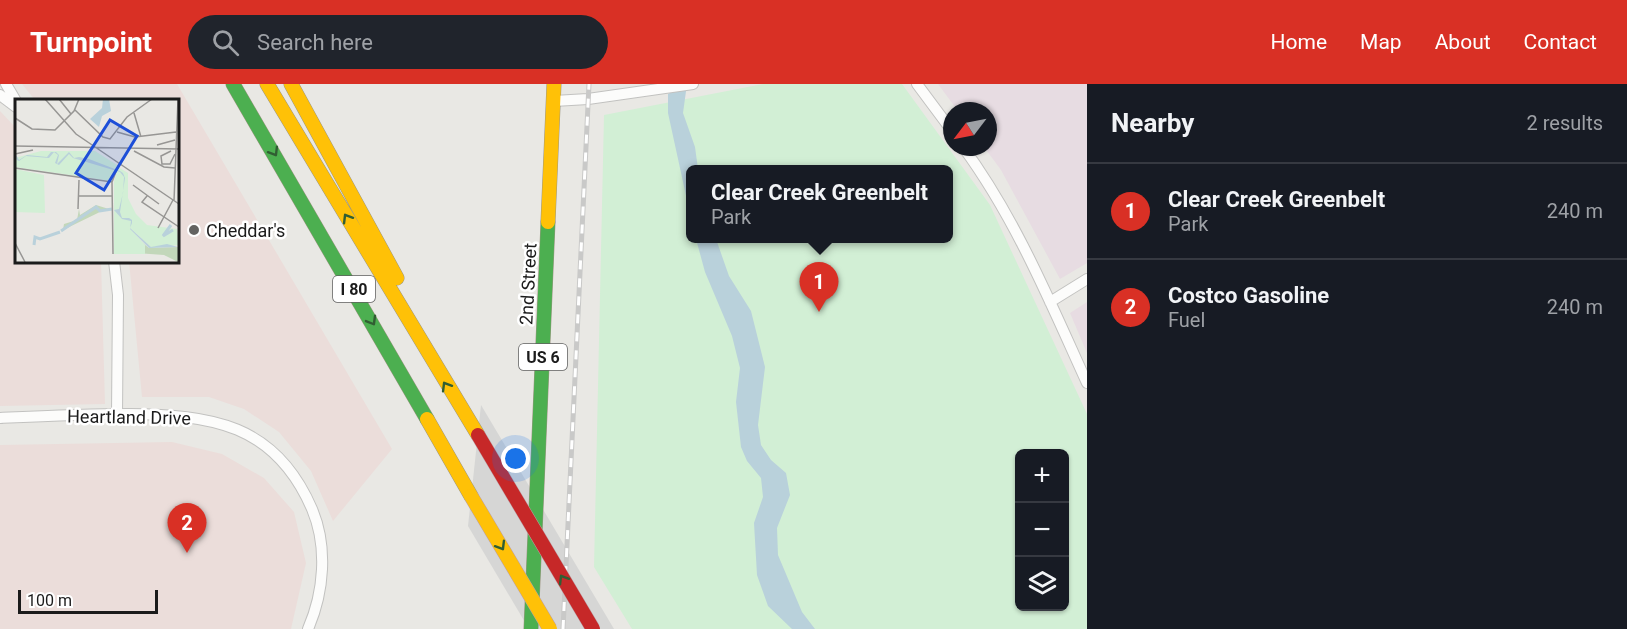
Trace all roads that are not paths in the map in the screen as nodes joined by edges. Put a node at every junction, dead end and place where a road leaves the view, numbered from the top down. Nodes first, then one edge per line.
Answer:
1 (6, 84) edge
2 (229, 84) edge
3 (233, 84) edge
4 (267, 84) edge
5 (291, 84) edge
6 (554, 84) edge
7 (693, 84) edge
8 (917, 84) edge
9 (0, 96) edge
10 (15, 99) edge
11 (554, 101) junction
12 (15, 105) edge
13 (254, 119) junction
14 (943, 119) edge
15 (970, 156) edge
16 (114, 262) edge
17 (1087, 279) edge
18 (1050, 302) junction
19 (422, 345) junction
20 (1087, 383) edge
21 (117, 414) junction
22 (0, 418) edge
23 (308, 629) edge
24 (531, 629) edge
25 (550, 629) edge
26 (592, 629) edge

1 - 10 street
2 - 13 main road
3 - 13 main road, I 80
19 -> 4 main road, I 80
5 - 19 main road
6 - 11 main road, 2nd Street / US 6
7 - 11 street
8 - 14 street
9 - 12 street
11 - 24 main road, 2nd Street / US 6
13 -> 25 main road, I 80, bridge
15 - 18 street
16 - 21 street
17 - 18 street
18 - 20 street
26 -> 19 main road, I 80, bridge
21 - 22 street, Heartland Drive
21 - 23 street, Heartland Drive

